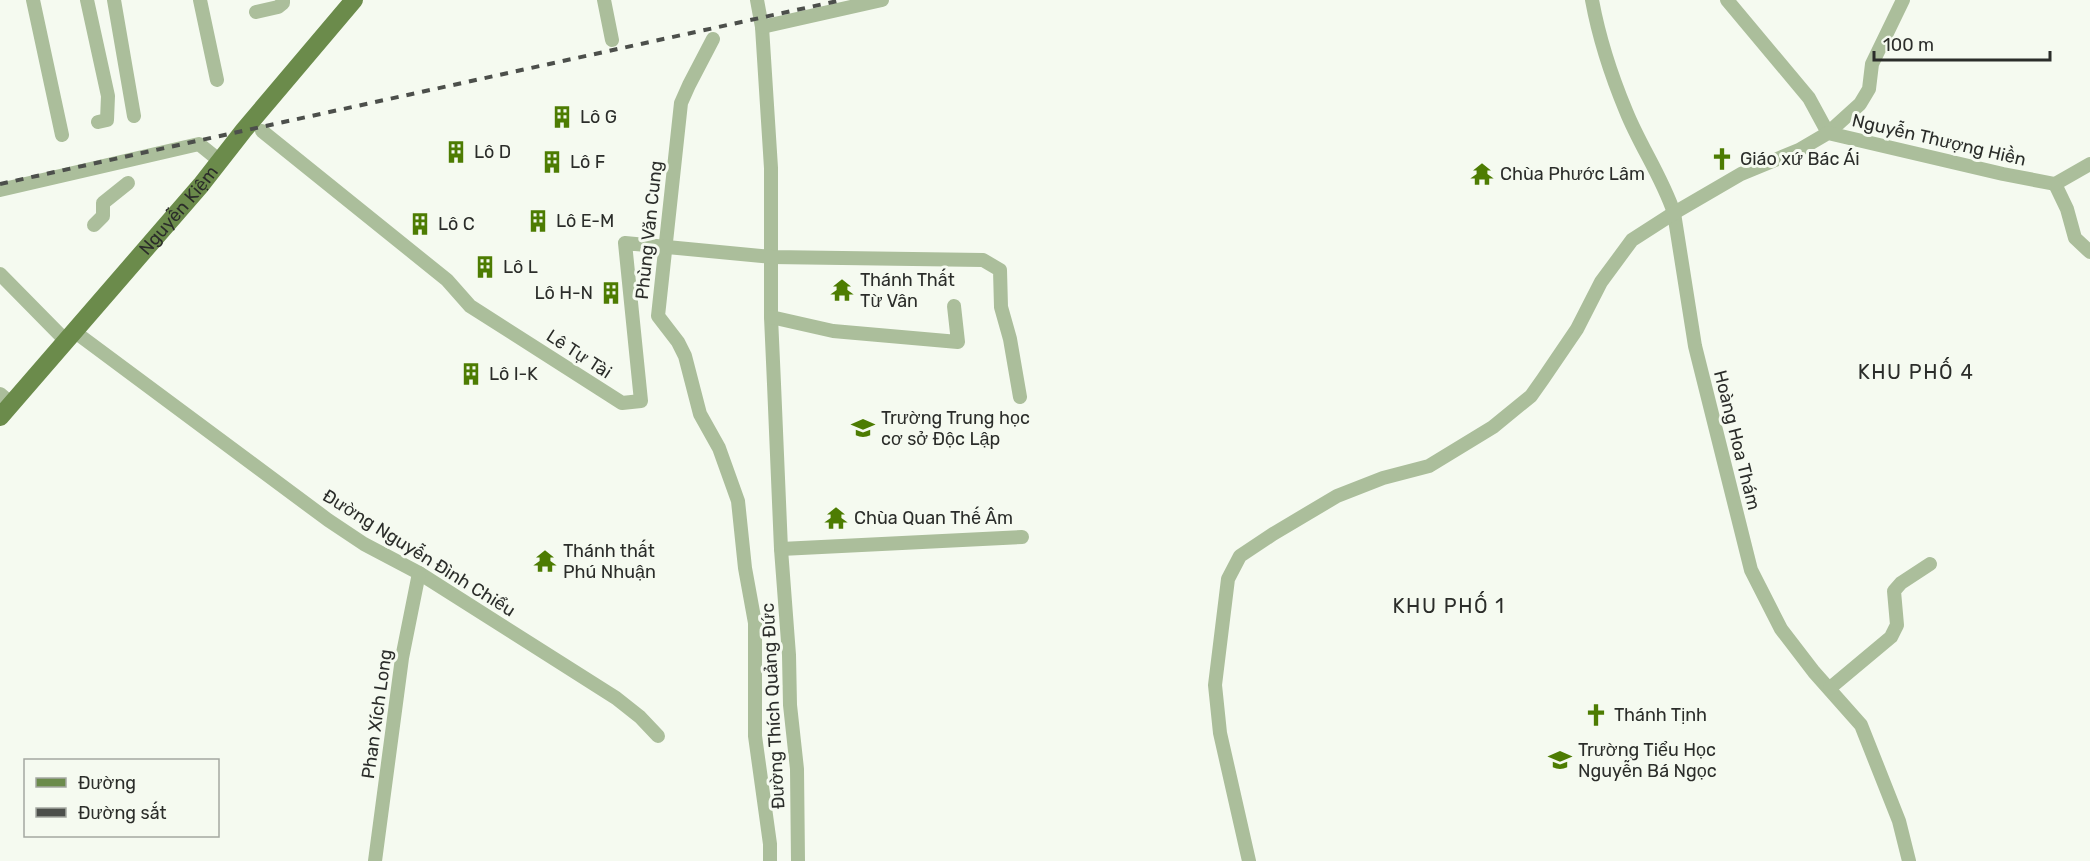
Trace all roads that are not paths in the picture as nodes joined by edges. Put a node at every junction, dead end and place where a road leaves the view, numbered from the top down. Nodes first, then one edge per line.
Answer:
1 (33, 0) edge
2 (87, 0) edge
3 (114, 0) edge
4 (200, 0) edge
5 (283, 0) edge
6 (354, 0) edge
7 (604, 0) edge
8 (757, 0) edge
9 (882, 0) edge
10 (1592, 0) edge
11 (1727, 0) edge
12 (1903, 0) edge
13 (256, 12) dead end
14 (762, 27) junction
15 (713, 39) dead end
16 (612, 40) dead end
17 (217, 80) dead end
18 (134, 116) dead end
19 (98, 122) dead end
20 (262, 131) dead end
21 (1828, 133) junction
22 (62, 135) dead end
23 (220, 161) junction
24 (2090, 164) edge
25 (128, 183) dead end
26 (2055, 184) junction
27 (0, 190) edge
28 (1674, 213) junction
29 (94, 225) dead end
30 (665, 246) junction
31 (2090, 252) edge
32 (772, 257) junction
33 (0, 274) edge
34 (954, 306) dead end
35 (771, 317) junction
36 (70, 337) junction
37 (1020, 397) dead end
38 (4, 405) edge
39 (1022, 537) dead end
40 (781, 549) junction
41 (1930, 564) dead end
42 (419, 573) junction
43 (1830, 688) junction
44 (658, 736) dead end
45 (375, 861) edge
46 (770, 861) edge
47 (798, 861) edge
48 (1249, 861) edge
49 (1909, 861) edge

1 - 22 street
2 - 19 street
3 - 18 street
4 - 17 street
5 - 13 street
6 - 23 main road, Nguyễn Kiệm
7 - 16 street
8 - 14 street
9 - 14 street
10 - 28 street, Hoàng Hoa Thám
11 - 21 street
12 - 21 street
14 - 32 street
15 - 30 street, Phùng Văn Cung
20 - 30 street, Lê Tự Tài
21 - 26 street, Nguyễn Thượng Hiền
21 - 28 street, Nguyễn Thượng Hiền
23 - 27 street
23 - 36 main road, Nguyễn Kiệm
24 - 26 street
25 - 29 street
26 - 31 street
28 - 43 street, Hoàng Hoa Thám
28 - 48 street, Nguyễn Thượng Hiền
30 - 32 street, Lê Tự Tài
30 - 46 street, Phùng Văn Cung
32 - 35 street
32 - 37 street, Lê Tự Tài
33 - 36 street, Đường Nguyễn Đình Chiểu
34 - 35 street
35 - 40 street, Đường Thích Quảng Đức
36 - 38 main road, Nguyễn Kiệm
36 - 42 street, Đường Nguyễn Đình Chiểu
39 - 40 street
40 - 47 street, Đường Thích Quảng Đức
41 - 43 street
42 - 44 street, Đường Nguyễn Đình Chiểu
42 - 45 street, Phan Xích Long
43 - 49 street, Hoàng Hoa Thám

